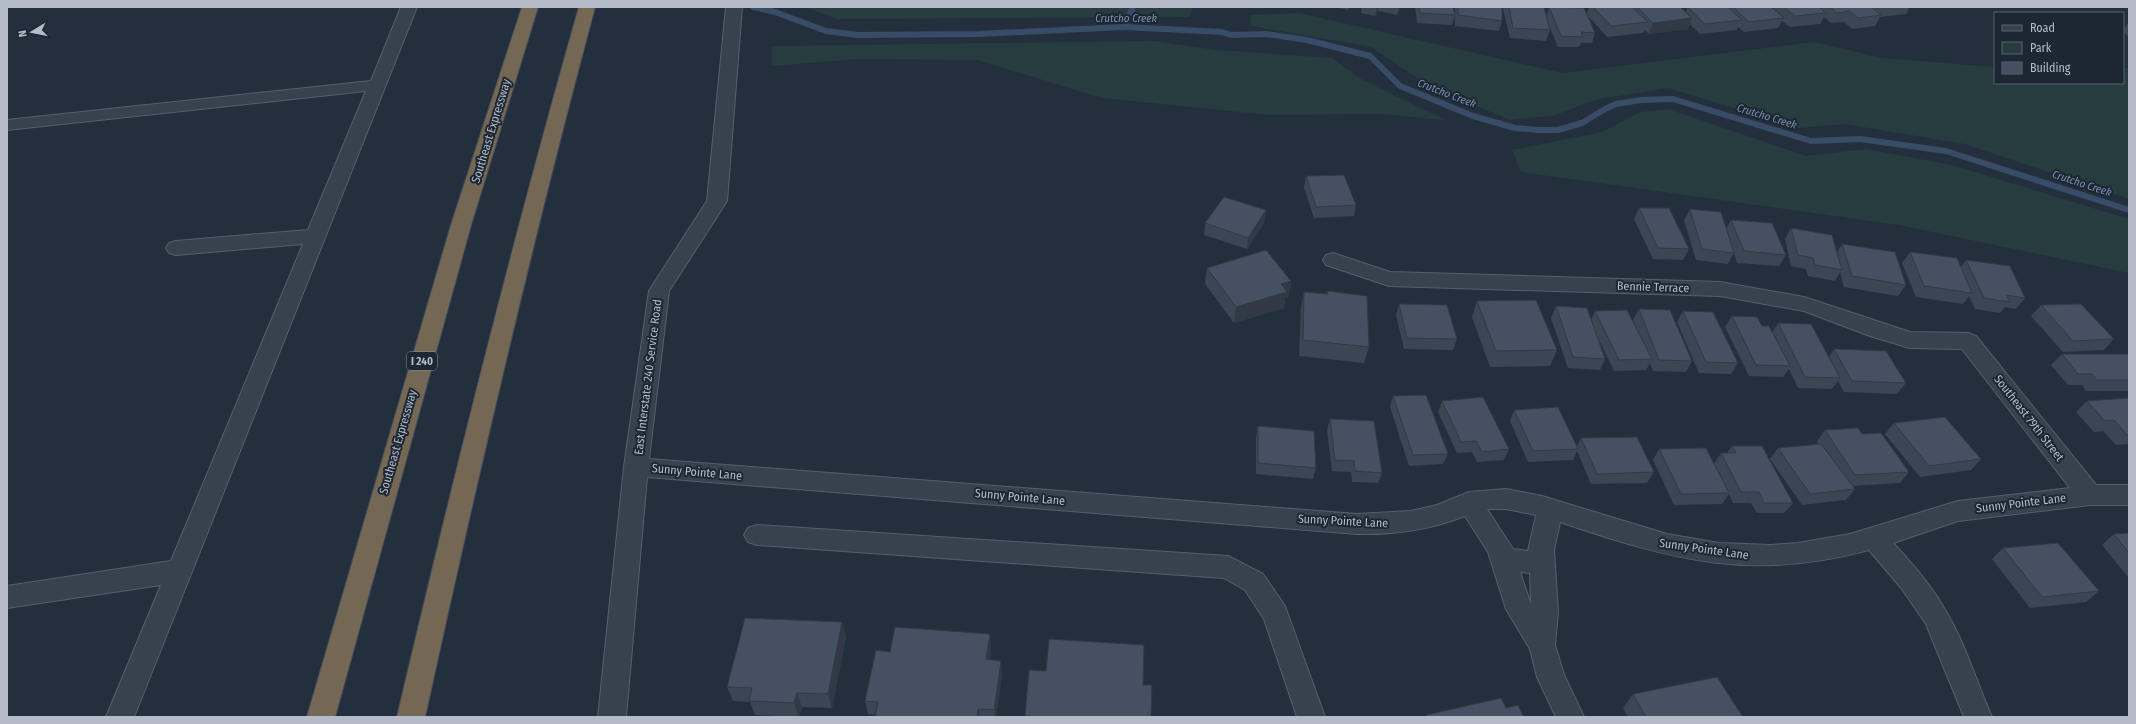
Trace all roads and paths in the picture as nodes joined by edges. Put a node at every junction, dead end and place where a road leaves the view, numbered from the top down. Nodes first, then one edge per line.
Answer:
1 (409, 7) edge
2 (530, 7) edge
3 (587, 7) edge
4 (734, 7) edge
5 (377, 85) junction
6 (7, 125) edge
7 (315, 236) junction
8 (176, 248) dead end
9 (1333, 260) dead end
10 (1968, 341) joint
11 (636, 467) junction
12 (2090, 495) junction
13 (2129, 495) edge
14 (1468, 502) junction
15 (1550, 509) junction
16 (757, 535) dead end
17 (1874, 539) junction
18 (1503, 559) junction
19 (1542, 563) junction
20 (178, 571) junction
21 (7, 597) edge
22 (1542, 645) junction
23 (120, 717) edge
24 (321, 717) edge
25 (411, 717) edge
26 (612, 717) edge
27 (1311, 717) edge
28 (1570, 717) edge
29 (1978, 717) edge

1 - 5 street
2 - 24 highway, Southeast Expressway / I 240
3 - 25 highway
4 - 11 street, East Interstate 240 Service Road
5 - 6 street
5 - 7 street
7 - 8 street
7 - 20 street
9 - 10 street, Bennie Terrace
10 - 12 street, Southeast 79th Street
11 - 14 street, Sunny Pointe Lane
11 - 26 street, East Interstate 240 Service Road
12 - 13 street, Sunny Pointe Lane
12 - 17 street, Sunny Pointe Lane
14 - 15 street, Sunny Pointe Lane
14 - 18 street
15 - 17 street, Sunny Pointe Lane
15 - 19 street
16 - 27 street
17 - 29 street
18 - 19 street
18 - 22 street
19 - 22 street
20 - 21 street
20 - 23 street
22 - 28 street

